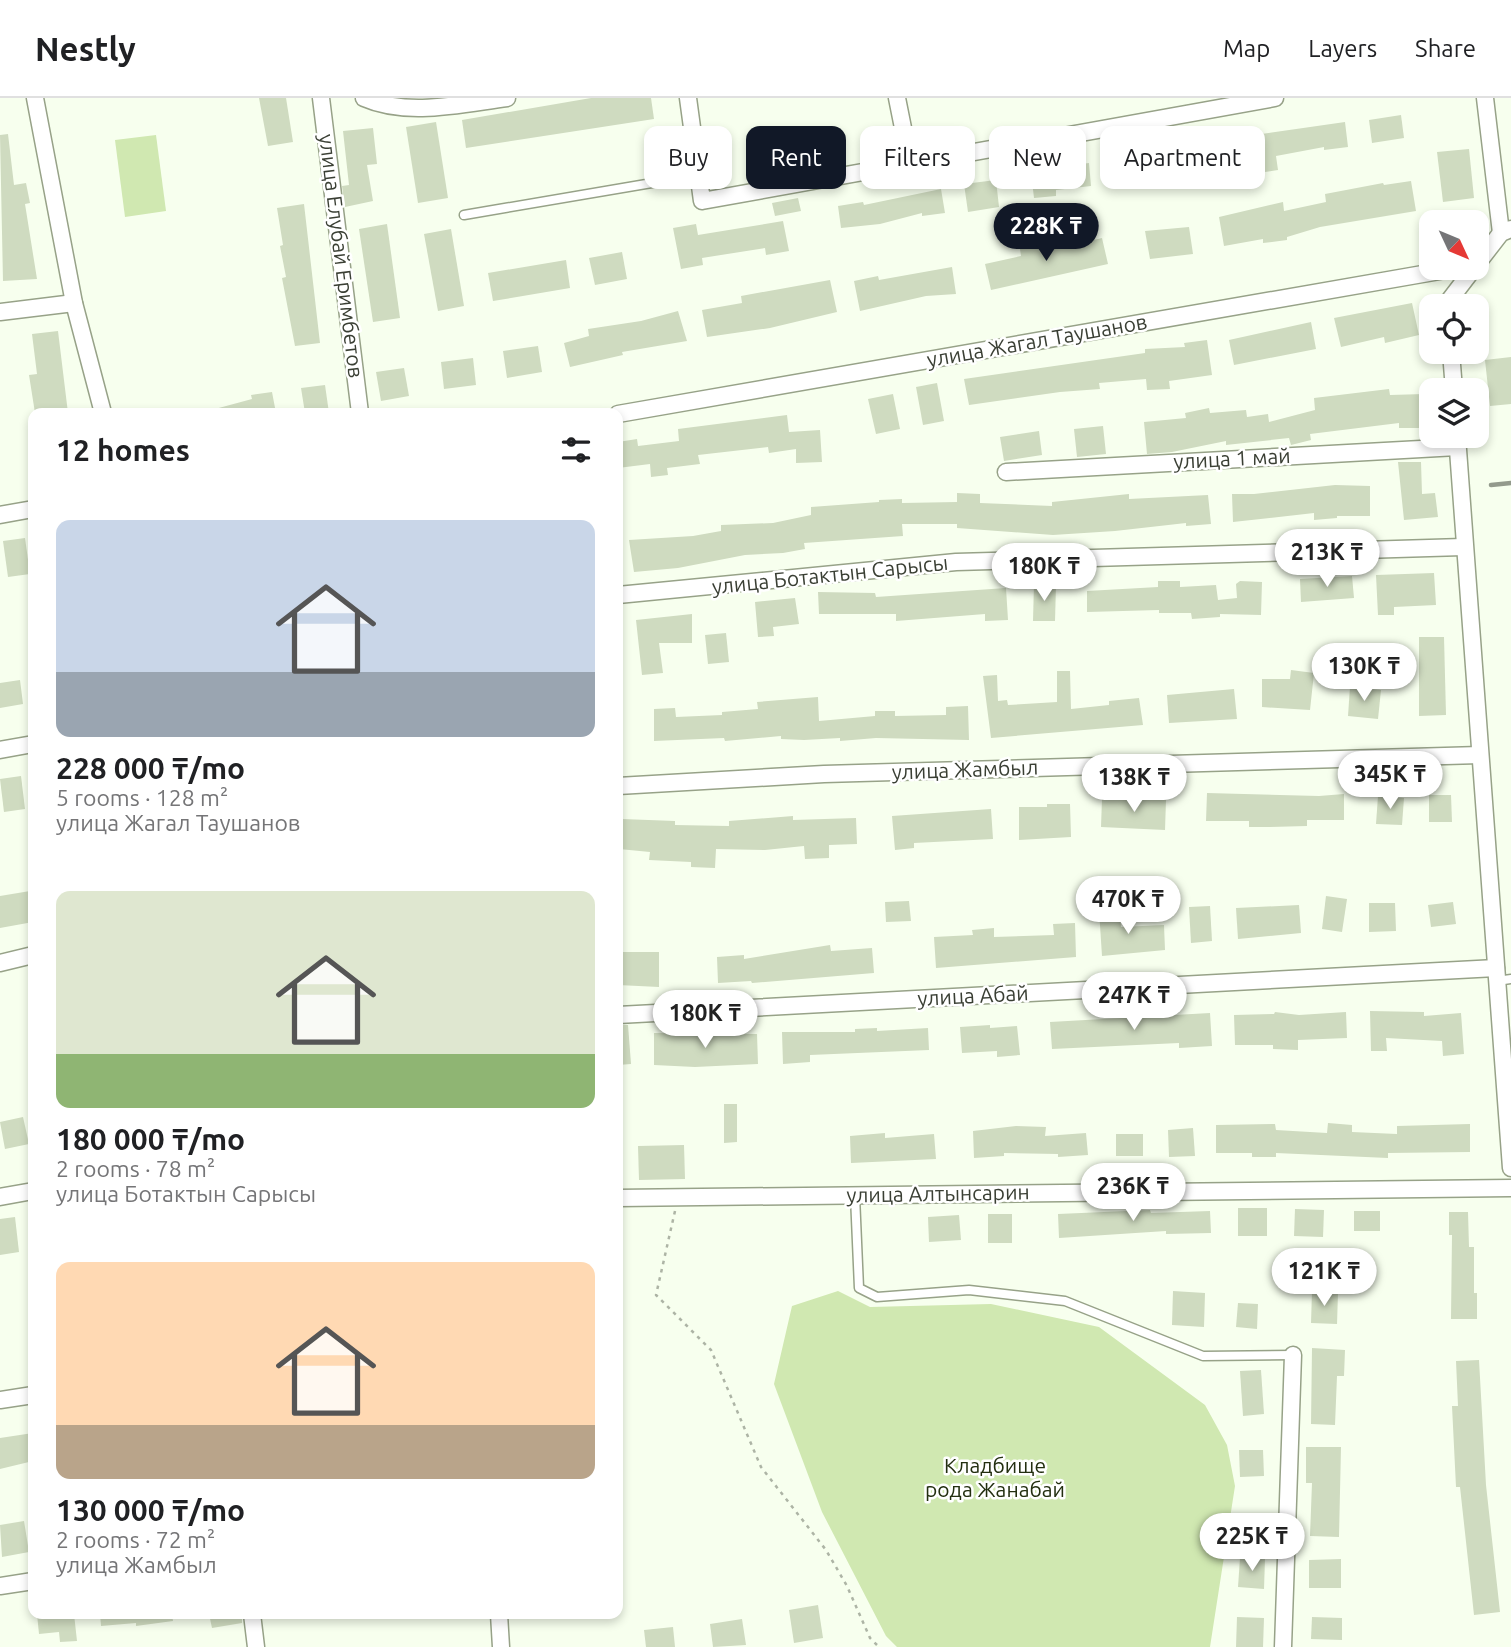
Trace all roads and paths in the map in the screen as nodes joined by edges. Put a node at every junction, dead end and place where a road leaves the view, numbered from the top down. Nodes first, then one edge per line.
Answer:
1 (35, 98) edge
2 (321, 98) edge
3 (363, 98) edge
4 (507, 98) edge
5 (688, 98) edge
6 (897, 98) edge
7 (1275, 98) edge
8 (1485, 98) edge
9 (692, 126) edge
10 (902, 126) edge
11 (975, 151) edge
12 (860, 172) edge
13 (644, 184) edge
14 (701, 189) edge
15 (464, 215) dead end
16 (1506, 231) edge
17 (1489, 251) edge
18 (1419, 275) edge
19 (1465, 280) edge
20 (1454, 294) edge
21 (74, 303) junction
22 (0, 313) edge
23 (102, 408) edge
24 (359, 408) edge
25 (623, 413) edge
26 (1419, 444) edge
27 (1457, 448) edge
28 (1006, 472) dead end
29 (28, 510) edge
30 (0, 515) edge
31 (1463, 547) junction
32 (623, 595) edge
33 (28, 745) edge
34 (0, 750) edge
35 (1480, 755) junction
36 (623, 786) edge
37 (28, 956) edge
38 (0, 963) edge
39 (1501, 976) edge
40 (623, 1015) edge
41 (1511, 1168) edge
42 (1511, 1188) edge
43 (28, 1192) edge
44 (855, 1195) junction
45 (0, 1197) edge
46 (678, 1197) junction
47 (623, 1198) edge
48 (1293, 1355) joint
49 (28, 1396) edge
50 (0, 1400) edge
51 (28, 1582) edge
52 (0, 1586) edge
53 (253, 1619) edge
54 (499, 1619) edge
55 (256, 1647) edge
56 (501, 1647) edge
57 (879, 1647) edge
58 (1283, 1647) edge

1 - 21 street
2 - 24 street, улица Елубай Еримбетов
3 - 4 street
5 - 9 street
6 - 10 street
7 - 11 street
8 - 16 street
12 - 14 street
13 - 15 lane
16 - 17 street
18 - 25 street, улица Жагал Таушанов
19 - 20 street
21 - 22 street
21 - 23 street
26 - 28 street, улица 1 май
27 - 31 street
29 - 30 street
31 - 32 street, улица Ботактын Сарысы
31 - 35 street
33 - 34 street
35 - 36 street, улица Жамбыл
35 - 39 street
37 - 38 street
39 - 40 street, улица Абай
39 - 41 street
42 - 44 street, улица Алтынсарин
43 - 45 street
44 - 46 street, улица Алтынсарин
44 - 48 lane
46 - 47 street, улица Алтынсарин
46 - 57 path
48 - 58 street
49 - 50 street
51 - 52 street
53 - 55 street
54 - 56 street

